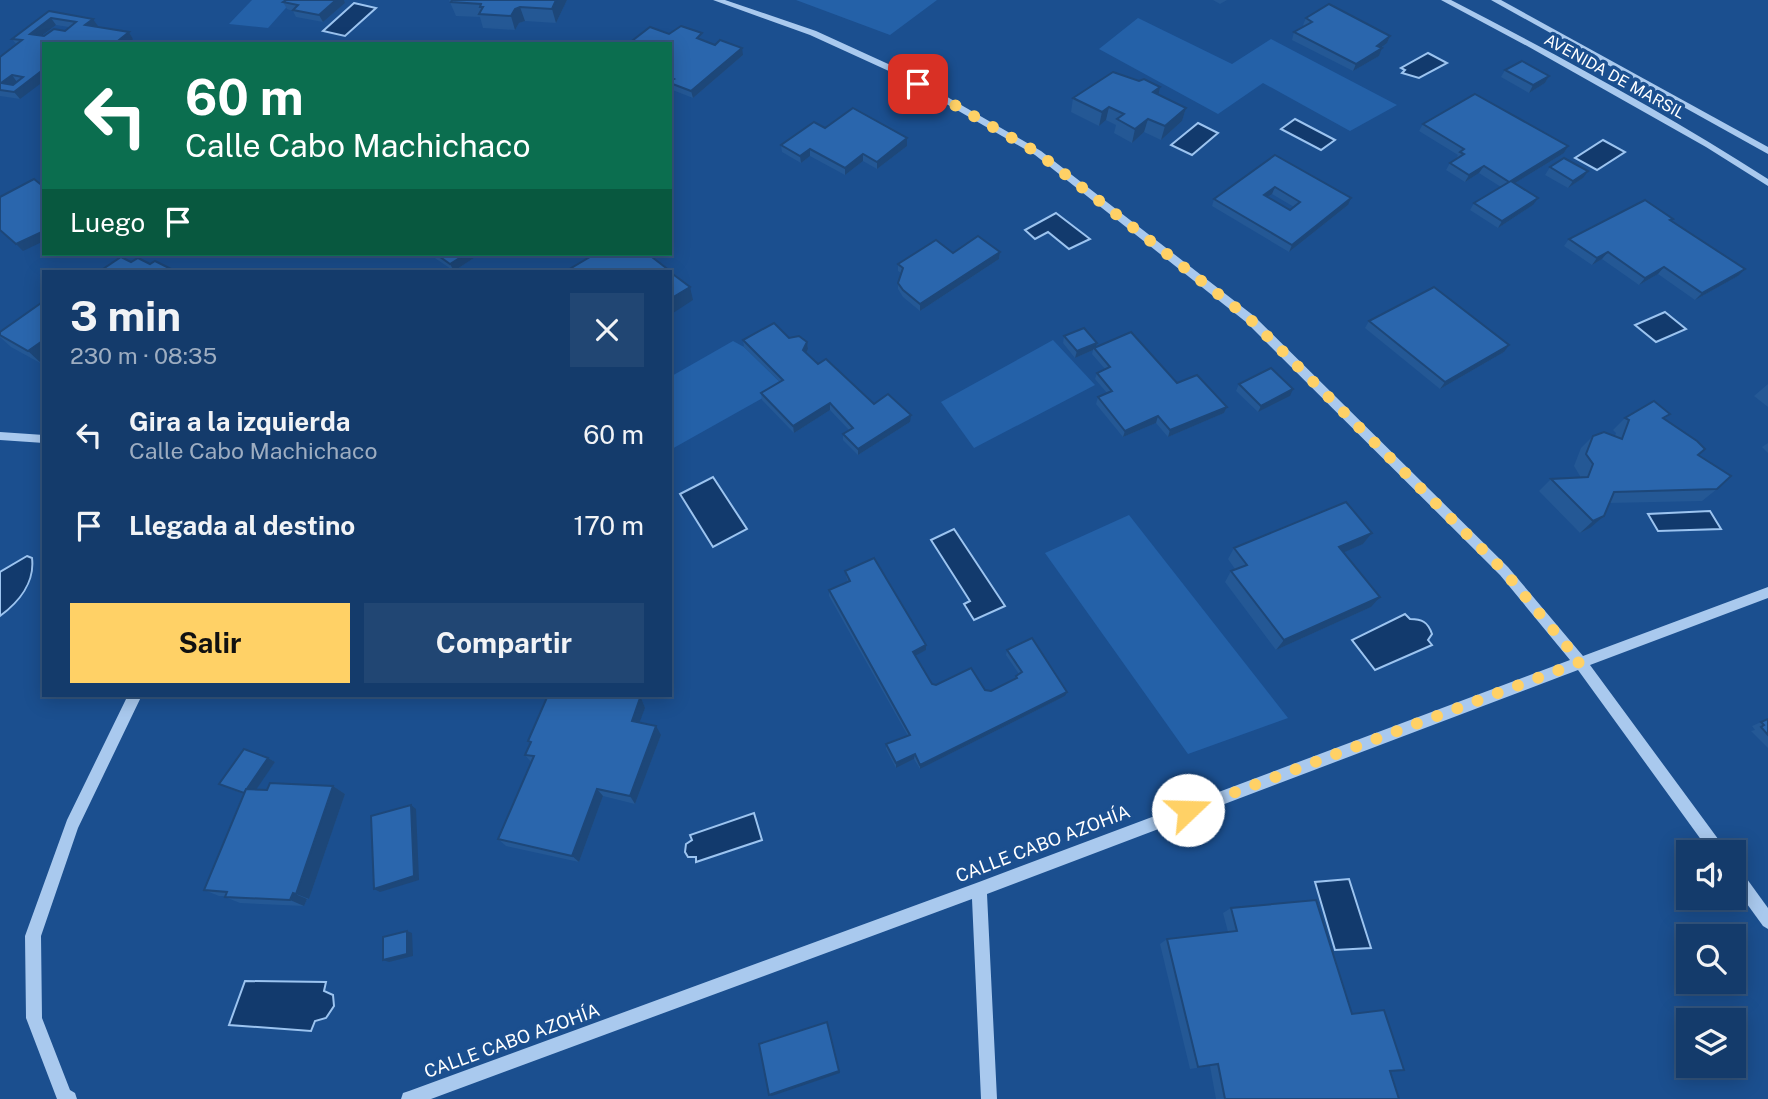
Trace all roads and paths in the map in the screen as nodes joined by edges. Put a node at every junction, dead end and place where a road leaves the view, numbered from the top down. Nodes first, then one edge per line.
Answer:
1 (717, 0) edge
2 (1445, 0) edge
3 (1495, 0) edge
4 (1768, 151) edge
5 (1768, 183) edge
6 (0, 436) edge
7 (42, 439) edge
8 (1768, 592) edge
9 (1580, 662) junction
10 (134, 697) edge
11 (1710, 840) edge
12 (979, 889) junction
13 (1746, 890) edge
14 (1768, 920) edge
15 (69, 1099) edge
16 (409, 1099) edge
17 (989, 1099) edge

1 - 9 street
2 - 5 street, AVENIDA DE MARSIL
3 - 4 street, AVENIDA DE MARSIL
6 - 7 street
8 - 9 street, CALLE CABO AZOHÍA
9 - 11 street
9 - 12 street, CALLE CABO AZOHÍA
10 - 15 street
12 - 16 street, CALLE CABO AZOHÍA
12 - 17 street
13 - 14 street

